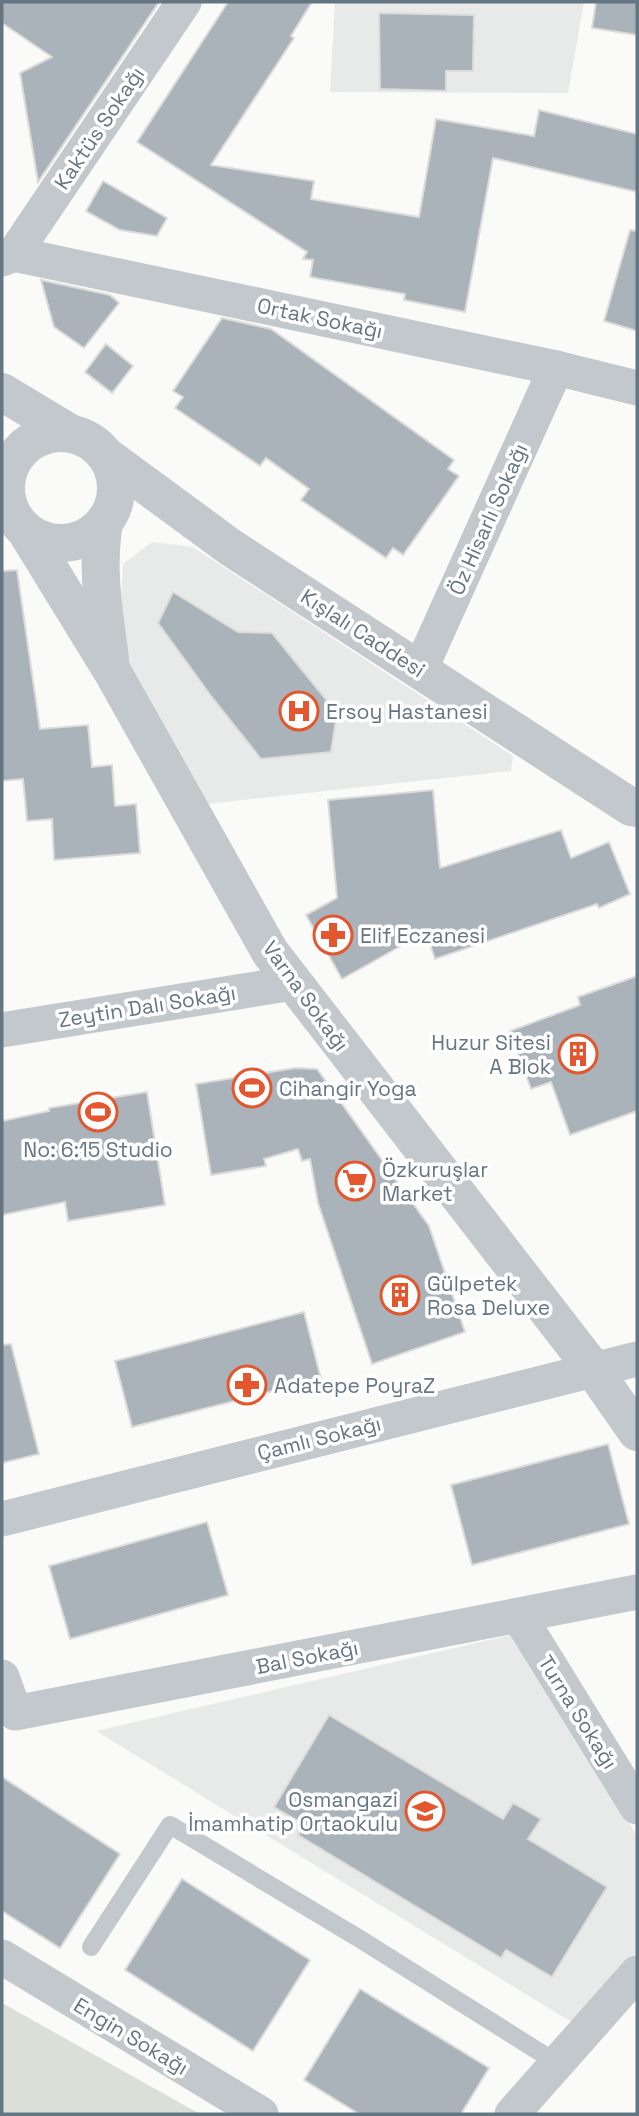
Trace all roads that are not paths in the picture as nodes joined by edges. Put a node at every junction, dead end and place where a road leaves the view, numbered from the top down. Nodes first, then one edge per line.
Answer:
1 (184, 2) edge
2 (8, 257) edge
3 (556, 368) junction
4 (637, 388) edge
5 (2, 393) edge
6 (70, 433) junction
7 (109, 458) junction
8 (9, 490) edge
9 (106, 519) junction
10 (230, 547) junction
11 (420, 670) junction
12 (112, 671) junction
13 (635, 810) edge
14 (293, 983) junction
15 (2, 1030) edge
16 (637, 1359) edge
17 (593, 1369) junction
18 (637, 1432) edge
19 (2, 1519) edge
20 (637, 1592) edge
21 (519, 1616) junction
22 (2, 1676) edge
23 (637, 1807) edge
24 (91, 1947) dead end
25 (2, 1957) edge
26 (637, 1973) edge
27 (557, 2063) junction
28 (261, 2114) edge
29 (512, 2114) edge

1 - 2 street, Kaktüs Sokağı
2 - 3 street, Ortak Sokağı
3 - 4 street, Ortak Sokağı
3 - 11 street, Öz Hisarlı Sokağı
5 - 6 street
6 - 7 street
6 - 8 street
7 - 9 street
7 - 10 street, Kışlalı Caddesi
8 - 9 street
8 - 12 street, Varna Sokağı
9 - 10 street, Kışlalı Caddesi
9 - 12 street
10 - 11 street, Kışlalı Caddesi
11 - 13 street, Kışlalı Caddesi
12 - 14 street, Varna Sokağı
14 - 15 street, Zeytin Dalı Sokağı
14 - 17 street, Varna Sokağı
16 - 17 street, Çamlı Sokağı
17 - 18 street, Varna Sokağı
17 - 19 street, Çamlı Sokağı
20 - 21 street, Bal Sokağı
21 - 22 street, Bal Sokağı
21 - 23 street, Turna Sokağı
24 - 27 lane
25 - 28 street, Engin Sokağı
26 - 27 street
27 - 29 street

